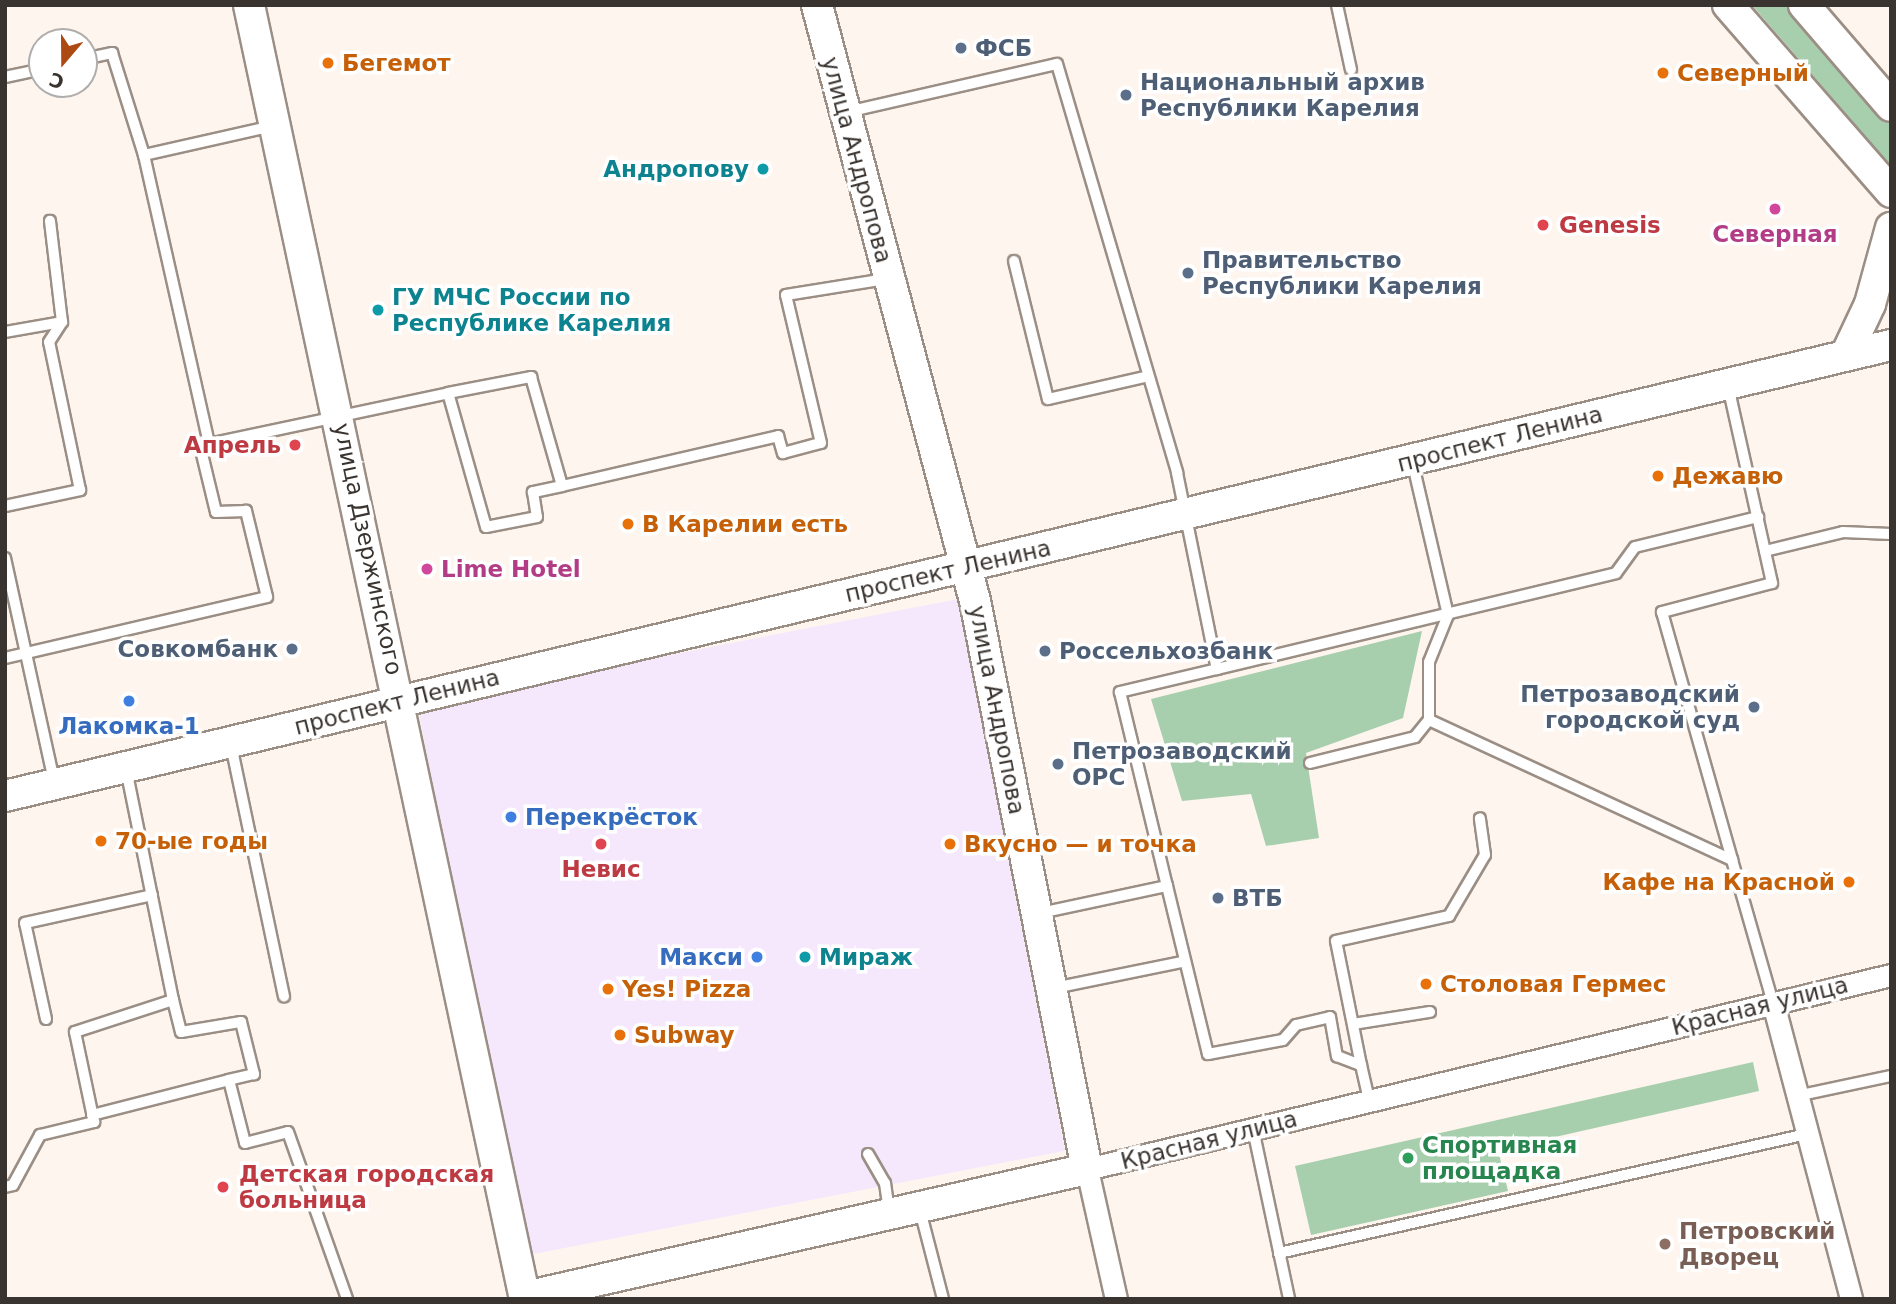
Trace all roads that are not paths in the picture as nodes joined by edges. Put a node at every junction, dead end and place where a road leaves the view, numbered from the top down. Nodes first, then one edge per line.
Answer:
1 (249, 5) edge
2 (817, 5) edge
3 (1336, 5) edge
4 (1728, 5) edge
5 (1804, 5) edge
6 (98, 56) edge
7 (1351, 70) dead end
8 (28, 72) edge
9 (5, 77) edge
10 (1891, 106) edge
11 (845, 112) junction
12 (273, 126) junction
13 (144, 155) junction
14 (1891, 192) edge
15 (50, 221) dead end
16 (1891, 228) edge
17 (1014, 261) dead end
18 (889, 278) junction
19 (62, 322) junction
20 (5, 332) edge
21 (1891, 345) edge
22 (1846, 355) junction
23 (1143, 377) junction
24 (1728, 384) junction
25 (449, 393) junction
26 (340, 418) junction
27 (209, 444) junction
28 (1412, 460) junction
29 (562, 486) junction
30 (5, 506) edge
31 (1185, 514) junction
32 (1758, 517) junction
33 (1891, 534) edge
34 (1765, 551) junction
35 (5, 558) edge
36 (967, 568) junction
37 (1448, 615) junction
38 (27, 653) junction
39 (5, 658) edge
40 (1217, 669) junction
41 (401, 701) junction
42 (1429, 720) junction
43 (230, 743) junction
44 (1310, 763) dead end
45 (126, 767) junction
46 (54, 784) junction
47 (5, 796) edge
48 (1480, 818) dead end
49 (1732, 860) junction
50 (1167, 886) junction
51 (152, 895) junction
52 (1037, 914) junction
53 (1182, 962) junction
54 (1891, 975) edge
55 (1052, 988) junction
56 (284, 996) dead end
57 (173, 1000) junction
58 (1773, 1003) junction
59 (1430, 1012) dead end
60 (46, 1019) dead end
61 (1353, 1024) junction
62 (1361, 1065) junction
63 (1891, 1076) edge
64 (229, 1080) junction
65 (1796, 1096) junction
66 (1369, 1101) junction
67 (92, 1115) junction
68 (1253, 1129) junction
69 (1807, 1134) junction
70 (868, 1154) dead end
71 (1087, 1169) junction
72 (5, 1187) edge
73 (919, 1208) junction
74 (889, 1214) junction
75 (1279, 1253) junction
76 (523, 1298) edge
77 (347, 1299) edge
78 (943, 1299) edge
79 (1116, 1299) edge
80 (1289, 1299) edge
81 (1852, 1299) edge

1 - 12 street, улица Дзержинского
2 - 11 street, улица Андропова
3 - 7 lane
4 - 14 street
5 - 10 street
6 - 13 lane
8 - 9 lane
11 - 18 street, улица Андропова
11 - 23 lane
12 - 13 lane
12 - 26 street, улица Дзержинского
13 - 27 lane
15 - 19 lane
16 - 22 street
17 - 23 lane
18 - 29 lane
18 - 36 street, улица Андропова
19 - 20 lane
19 - 30 lane
21 - 22 street, проспект Ленина
22 - 24 street, проспект Ленина
23 - 31 lane
24 - 28 street, проспект Ленина
24 - 32 lane
25 - 26 lane
25 - 29 lane
25 - 29 lane
26 - 27 lane
26 - 41 street, улица Дзержинского
27 - 38 lane
28 - 31 street, проспект Ленина
28 - 37 lane
31 - 36 street, проспект Ленина
31 - 40 lane
32 - 34 lane
32 - 37 lane
33 - 34 lane
34 - 49 lane
35 - 38 lane
36 - 41 street, проспект Ленина
36 - 52 street, улица Андропова
37 - 40 lane
37 - 42 lane
38 - 39 lane
38 - 46 lane
40 - 50 lane
41 - 43 street, проспект Ленина
41 - 76 street, улица Дзержинского
42 - 44 lane
42 - 49 lane
43 - 45 street, проспект Ленина
43 - 56 lane
45 - 46 street, проспект Ленина
45 - 51 lane
46 - 47 street, проспект Ленина
48 - 61 lane
49 - 58 lane
50 - 52 lane
50 - 53 lane
51 - 57 lane
51 - 60 lane
52 - 55 street, улица Андропова
53 - 55 lane
53 - 62 lane
54 - 58 street, Красная улица
55 - 71 street, улица Андропова
57 - 64 lane
57 - 67 lane
58 - 65 street
58 - 66 street, Красная улица
59 - 61 lane
61 - 62 lane
62 - 66 lane
63 - 65 lane
64 - 67 lane
64 - 77 lane
65 - 69 street
66 - 68 street, Красная улица
67 - 72 lane
68 - 71 street, Красная улица
68 - 75 lane
69 - 75 lane
69 - 81 street
70 - 74 lane
71 - 73 street, Красная улица
71 - 79 street, улица Андропова
73 - 74 street, Красная улица
73 - 78 lane
74 - 76 street, Красная улица
75 - 80 lane

